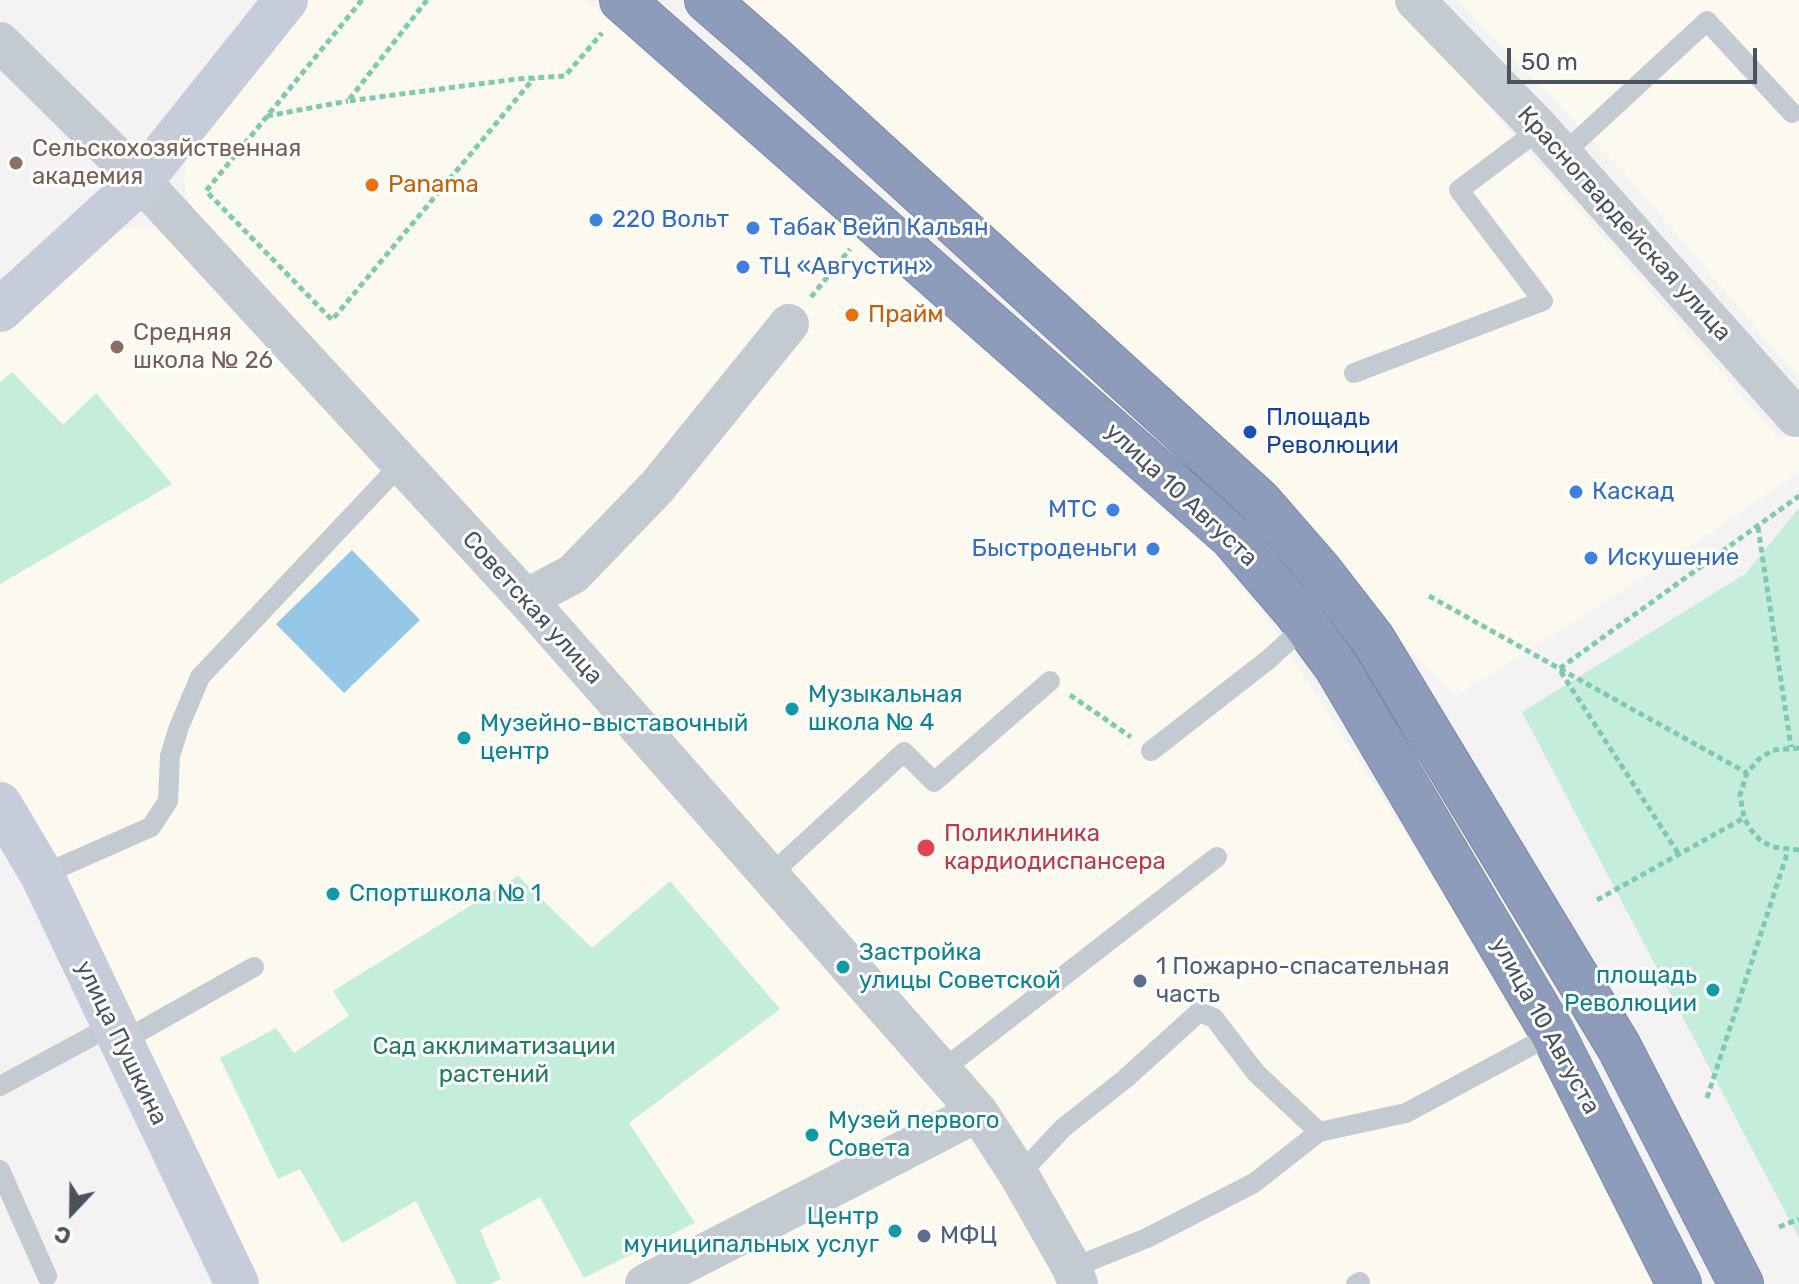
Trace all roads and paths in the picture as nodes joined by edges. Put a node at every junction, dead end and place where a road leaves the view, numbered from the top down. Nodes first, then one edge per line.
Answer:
1 (286, 0) edge
2 (362, 0) edge
3 (427, 0) edge
4 (707, 0) edge
5 (1415, 0) edge
6 (614, 14) edge
7 (0, 42) edge
8 (534, 78) junction
9 (348, 101) junction
10 (1792, 113) dead end
11 (267, 116) junction
12 (1551, 142) junction
13 (141, 181) junction
14 (853, 245) dead end
15 (0, 310) edge
16 (789, 324) joint
17 (1354, 373) dead end
18 (1797, 418) edge
19 (401, 464) junction
20 (1799, 496) edge
21 (1758, 527) junction
22 (1429, 596) dead end
23 (526, 599) junction
24 (1306, 625) junction
25 (1559, 669) junction
26 (1050, 681) joint
27 (1791, 747) junction
28 (1799, 748) edge
29 (1151, 751) joint
30 (1747, 773) junction
31 (0, 804) edge
32 (1744, 818) junction
33 (1799, 850) edge
34 (1788, 851) junction
35 (1678, 853) junction
36 (1217, 857) dead end
37 (42, 875) junction
38 (770, 875) junction
39 (1597, 900) dead end
40 (254, 967) dead end
41 (117, 1034) junction
42 (1553, 1034) junction
43 (941, 1071) junction
44 (0, 1086) edge
45 (1707, 1098) dead end
46 (978, 1112) junction
47 (1319, 1132) junction
48 (0, 1170) edge
49 (1019, 1175) junction
50 (1799, 1219) edge
51 (1779, 1227) dead end
52 (47, 1276) dead end
53 (1075, 1276) edge
54 (237, 1284) edge
55 (645, 1284) edge
56 (1679, 1284) edge
57 (1741, 1284) edge

1 - 13 street
2 - 11 path
3 - 9 path
4 - 57 highway, улица 10 Августа
5 - 12 street, Красногвардейская улица
6 - 8 path
6 - 24 highway, улица 10 Августа
7 - 13 street, Советская улица
8 - 9 path
8 - 11 path
9 - 11 path
10 - 12 lane
12 - 17 lane
12 - 18 street, Красногвардейская улица
13 - 15 street
13 - 19 street, Советская улица
14 - 16 path
16 - 23 street
19 - 23 street, Советская улица
19 - 37 lane
20 - 21 path
21 - 25 path
21 - 27 path
22 - 25 path
23 - 38 street, Советская улица
24 - 29 lane
24 - 42 highway, улица 10 Августа
25 - 30 path
25 - 35 path
26 - 29 path
26 - 38 lane
27 - 28 path
27 - 30 path
30 - 32 path
31 - 37 street, улица Пушкина
32 - 34 path
32 - 35 path
33 - 34 path
34 - 45 path
35 - 39 path
36 - 43 lane
37 - 41 street, улица Пушкина
38 - 43 street, Советская улица
40 - 41 lane
41 - 44 lane
41 - 54 street, улица Пушкина
42 - 47 lane
42 - 56 highway, улица 10 Августа
43 - 46 street, Советская улица
46 - 49 street, Советская улица
46 - 55 street
47 - 49 lane
47 - 53 lane
48 - 52 lane
49 - 53 street, Советская улица
50 - 51 path

